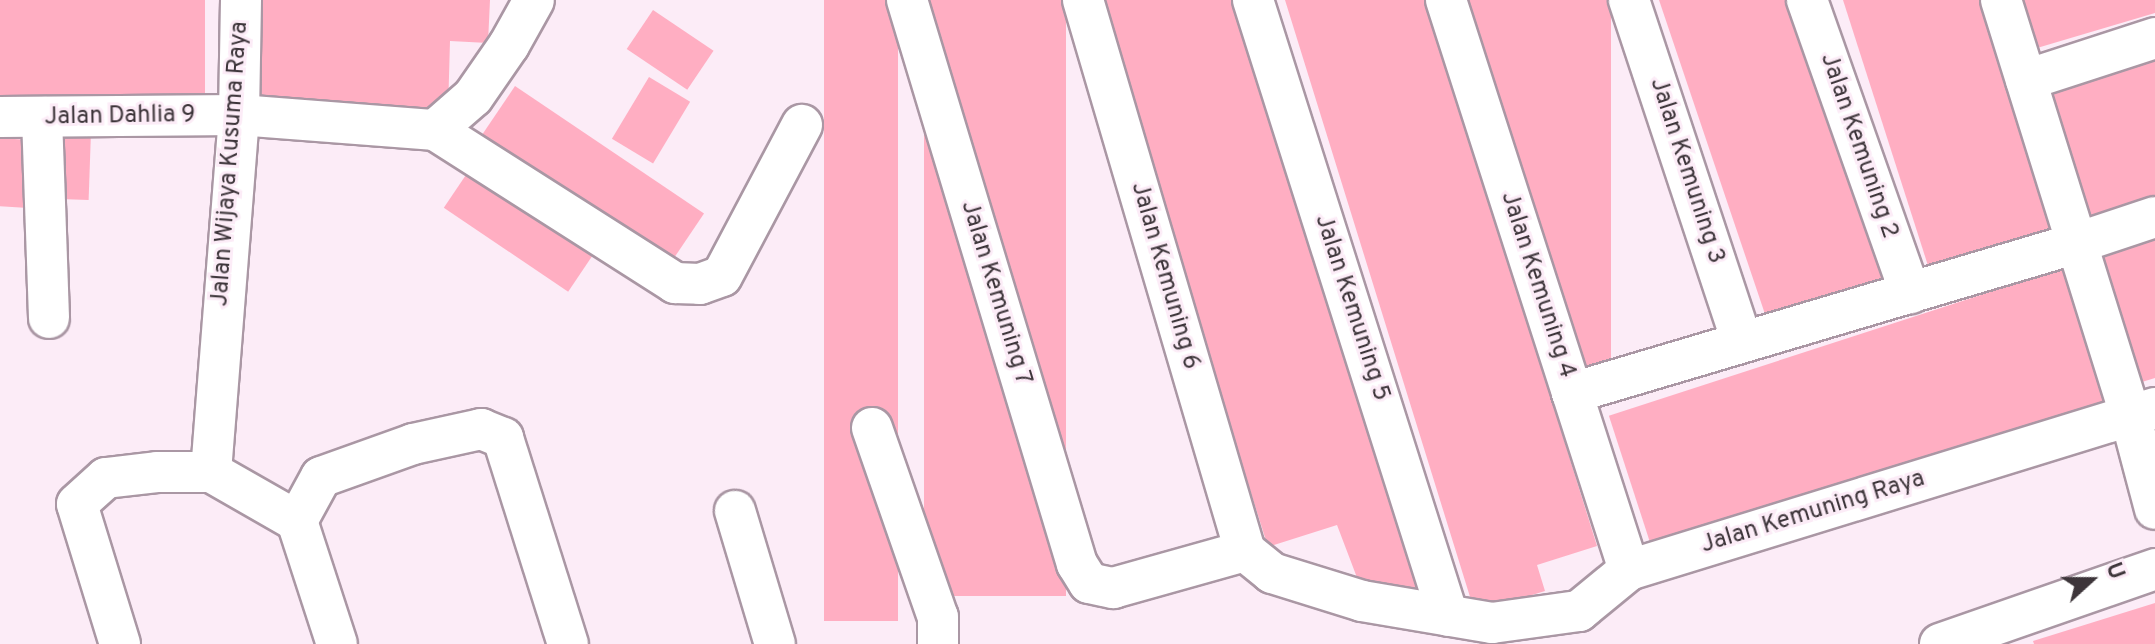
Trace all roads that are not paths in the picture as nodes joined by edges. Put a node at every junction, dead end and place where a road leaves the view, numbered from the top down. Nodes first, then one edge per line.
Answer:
1 (241, 0) edge
2 (534, 0) edge
3 (907, 0) edge
4 (1083, 0) edge
5 (1253, 0) edge
6 (1446, 0) edge
7 (1629, 0) edge
8 (1807, 0) edge
9 (2001, 0) edge
10 (2155, 38) edge
11 (2026, 80) junction
12 (239, 115) junction
13 (0, 117) edge
14 (42, 117) junction
15 (802, 125) dead end
16 (435, 130) junction
17 (2155, 217) edge
18 (2077, 243) junction
19 (1910, 293) junction
20 (49, 318) dead end
21 (1742, 342) junction
22 (1572, 393) junction
23 (2143, 411) edge
24 (872, 428) dead end
25 (211, 472) junction
26 (2155, 509) edge
27 (735, 511) dead end
28 (297, 521) junction
29 (1245, 551) junction
30 (2155, 569) edge
31 (1629, 570) junction
32 (1448, 616) junction
33 (1584, 628) edge
34 (2013, 633) edge
35 (120, 644) edge
36 (337, 644) edge
37 (568, 644) edge
38 (775, 644) edge
39 (938, 644) edge
40 (1940, 644) edge

1 - 12 street, Jalan Wijaya Kusuma Raya
2 - 16 street
3 - 29 street, Jalan Kemuning 7
4 - 29 street, Jalan Kemuning 6
5 - 32 street, Jalan Kemuning 5
6 - 22 street, Jalan Kemuning 4
7 - 21 street, Jalan Kemuning 3
8 - 19 street, Jalan Kemuning 2
9 - 11 street
10 - 11 street
11 - 18 street
12 - 14 street, Jalan Dahlia 9
12 - 16 street, Jalan Dahlia 9
12 - 25 street, Jalan Wijaya Kusuma Raya
13 - 14 street, Jalan Dahlia 9
14 - 20 street
15 - 16 street
17 - 18 street
18 - 19 street
18 - 23 street
19 - 21 street
21 - 22 street
22 - 31 street, Jalan Kemuning 4
23 - 26 street
23 - 31 street, Jalan Kemuning Raya
24 - 39 street
25 - 28 street
25 - 35 street
27 - 38 street
28 - 36 street
28 - 37 street
29 - 32 street, Jalan Kemuning Raya
30 - 34 street
31 - 33 street, Jalan Kemuning Raya
32 - 33 street, Jalan Kemuning Raya
34 - 40 street

